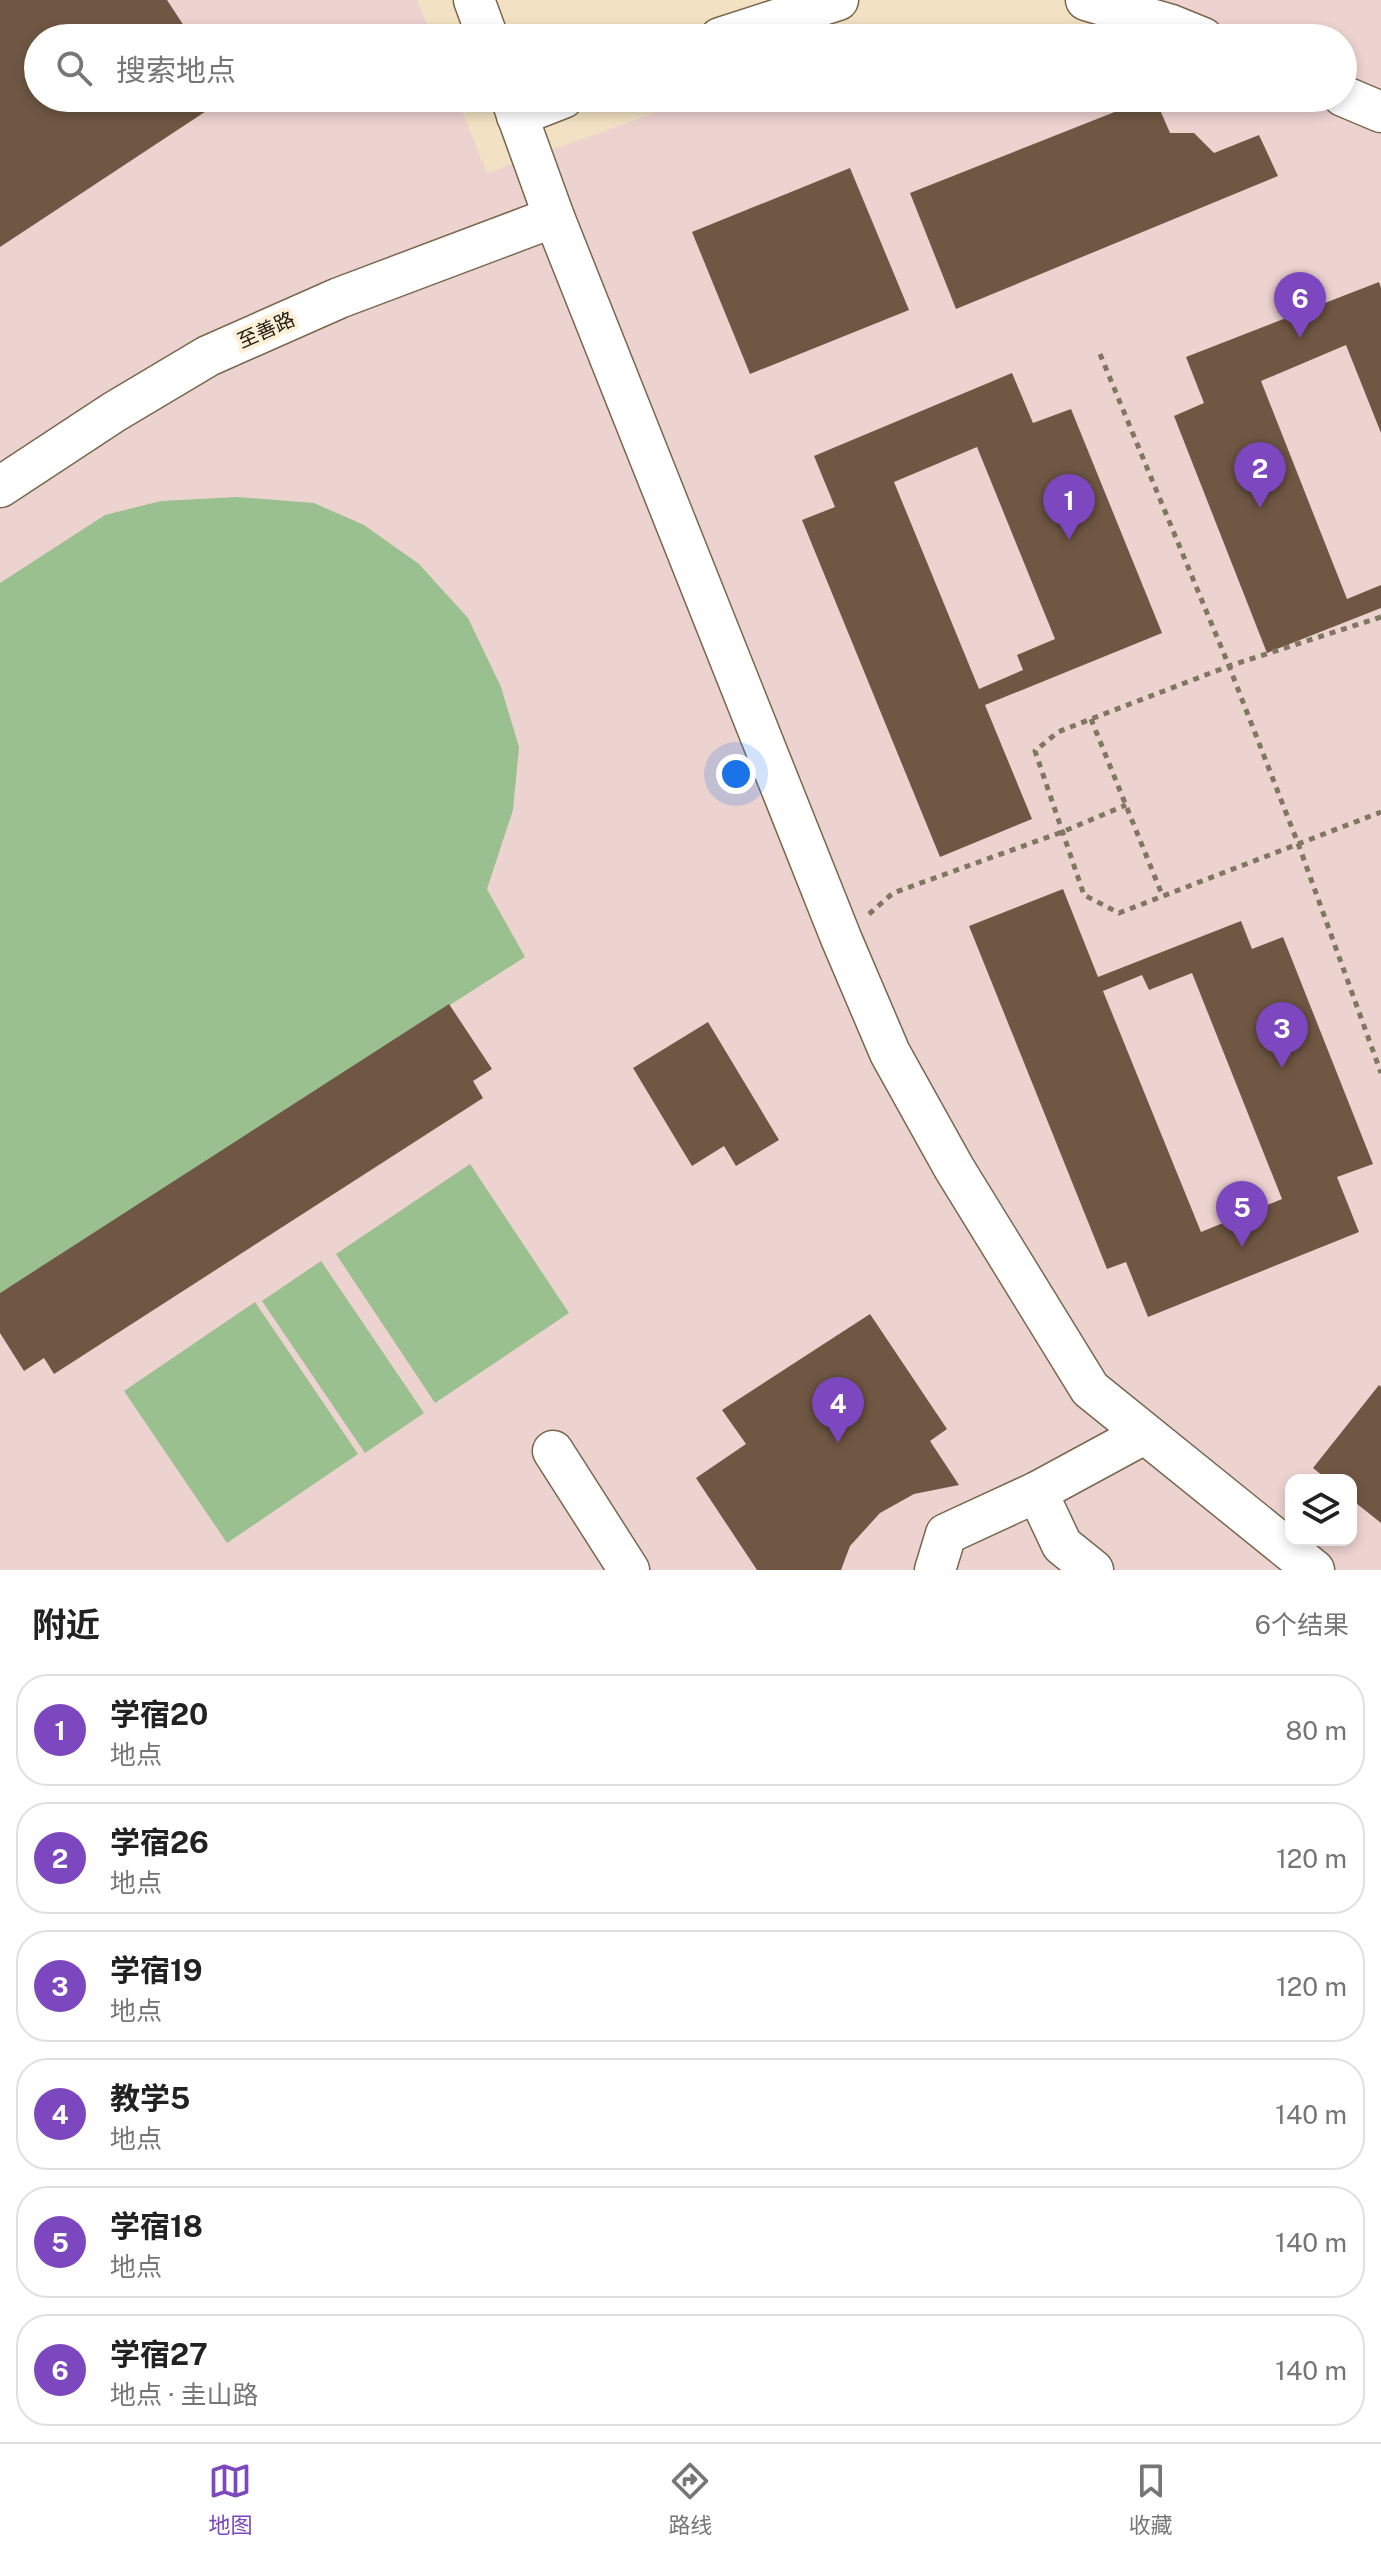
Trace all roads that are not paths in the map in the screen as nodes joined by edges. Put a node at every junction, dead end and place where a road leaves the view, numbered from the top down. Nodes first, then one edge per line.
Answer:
1 (474, 0) edge
2 (838, 0) edge
3 (1086, 0) edge
4 (483, 24) edge
5 (763, 24) edge
6 (1168, 24) edge
7 (1357, 102) edge
8 (516, 112) edge
9 (1381, 112) edge
10 (554, 217) junction
11 (0, 487) edge
12 (1144, 1434) junction
13 (553, 1451) dead end
14 (1037, 1492) junction
15 (629, 1570) edge
16 (935, 1570) edge
17 (1093, 1570) edge
18 (1314, 1570) edge

1 - 4 street
2 - 5 street
3 - 6 street
7 - 9 street
8 - 10 street
10 - 11 street, 至善路
10 - 12 street
12 - 14 street
12 - 18 street
13 - 15 street
14 - 16 street
14 - 17 street

